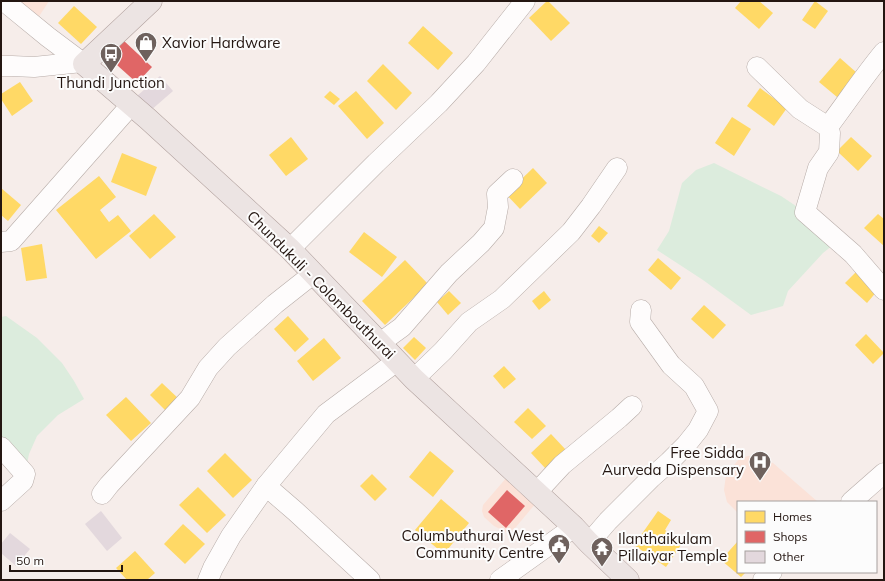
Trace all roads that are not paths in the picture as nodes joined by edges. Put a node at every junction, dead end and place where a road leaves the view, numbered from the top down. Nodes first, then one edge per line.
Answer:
1 (4, 1) edge
2 (151, 1) edge
3 (525, 1) edge
4 (884, 52) edge
5 (83, 63) junction
6 (1, 66) edge
7 (757, 67) dead end
8 (131, 104) junction
9 (828, 127) junction
10 (617, 168) dead end
11 (513, 179) dead end
12 (1, 242) edge
13 (290, 250) junction
14 (313, 274) junction
15 (884, 290) edge
16 (641, 310) dead end
17 (380, 343) junction
18 (397, 361) junction
19 (414, 379) junction
20 (632, 406) dead end
21 (1, 447) edge
22 (884, 473) edge
23 (266, 486) junction
24 (537, 492) junction
25 (102, 494) dead end
26 (1, 501) edge
27 (852, 501) edge
28 (574, 527) junction
29 (589, 543) junction
30 (771, 573) edge
31 (208, 580) edge
32 (370, 580) edge
33 (500, 580) edge
34 (628, 580) edge
35 (763, 580) edge

1 - 5 street, Chundukuli - Colombouthurai
2 - 5 main road
3 - 13 street
4 - 9 street
5 - 6 street
5 - 8 main road, Chundukuli - Colombouthurai
7 - 9 street
8 - 12 street
8 - 13 main road, Chundukuli - Colombouthurai
9 - 15 street
10 - 19 street
11 - 17 street
13 - 14 main road, Chundukuli - Colombouthurai
14 - 17 main road, Chundukuli - Colombouthurai
14 - 25 street
16 - 29 street
17 - 18 main road, Chundukuli - Colombouthurai
18 - 19 main road, Chundukuli - Colombouthurai
18 - 23 street
19 - 24 main road, Chundukuli - Colombouthurai
20 - 24 street
21 - 26 street
22 - 27 street
23 - 31 street
23 - 32 street
24 - 28 main road, Chundukuli - Colombouthurai
28 - 29 main road, Chundukuli - Colombouthurai
28 - 33 street
29 - 34 main road, Chundukuli - Colombouthurai
30 - 35 street

